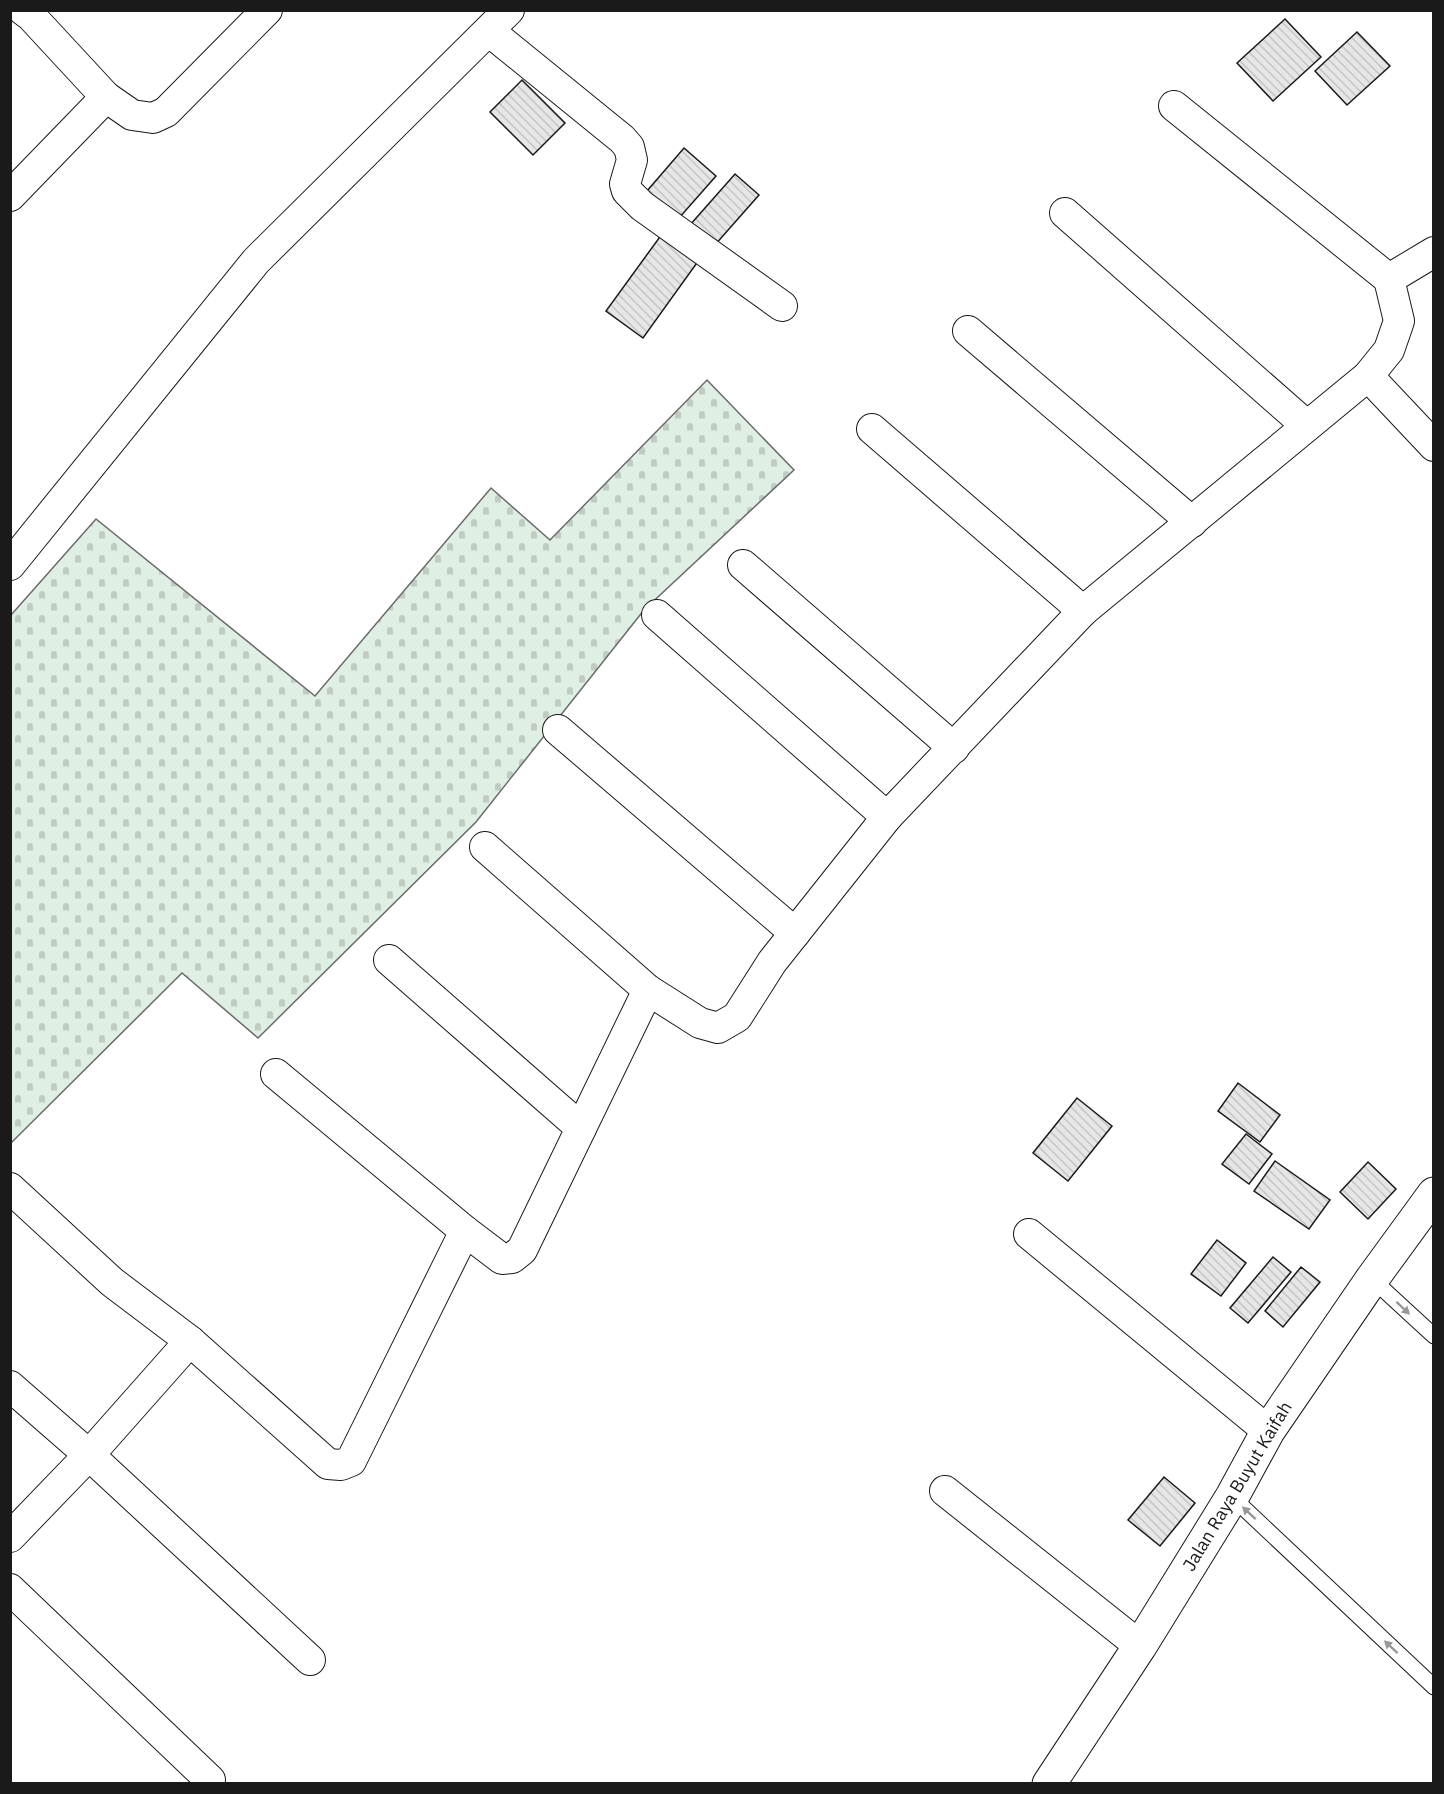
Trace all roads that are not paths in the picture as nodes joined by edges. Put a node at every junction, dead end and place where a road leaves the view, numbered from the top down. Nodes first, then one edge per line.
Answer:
1 (267, 10) edge
2 (30, 12) edge
3 (499, 21) edge
4 (106, 97) junction
5 (1174, 106) dead end
6 (10, 196) edge
7 (1065, 213) dead end
8 (1434, 252) edge
9 (1389, 279) junction
10 (782, 306) dead end
11 (968, 331) dead end
12 (1368, 376) junction
13 (1307, 426) junction
14 (873, 429) dead end
15 (1434, 446) edge
16 (1192, 522) junction
17 (743, 565) dead end
18 (10, 566) edge
19 (1083, 611) junction
20 (657, 615) dead end
21 (558, 730) dead end
22 (954, 748) junction
23 (887, 817) junction
24 (485, 848) dead end
25 (795, 933) junction
26 (389, 960) dead end
27 (648, 990) junction
28 (276, 1074) dead end
29 (581, 1128) junction
30 (10, 1188) edge
31 (1434, 1194) edge
32 (465, 1231) junction
33 (1029, 1234) dead end
34 (1372, 1279) junction
35 (1434, 1336) edge
36 (190, 1341) junction
37 (10, 1386) edge
38 (1268, 1431) junction
39 (88, 1455) junction
40 (945, 1491) dead end
41 (1232, 1497) junction
42 (10, 1537) edge
43 (10, 1589) edge
44 (1140, 1646) junction
45 (310, 1660) dead end
46 (1434, 1687) edge
47 (210, 1780) dead end
48 (1049, 1784) edge

1 - 4 street
2 - 4 street
3 - 10 street
3 - 18 street
4 - 6 street
5 - 9 street
7 - 13 street
8 - 9 street
9 - 12 street
11 - 16 street
12 - 13 street
12 - 15 street
13 - 16 street
14 - 19 street
16 - 19 street
17 - 22 street
19 - 22 street
20 - 23 street
21 - 25 street
22 - 23 street
23 - 25 street
24 - 27 street
25 - 27 street
26 - 29 street
27 - 29 street
28 - 32 street
29 - 32 street
30 - 36 street
31 - 34 street, Jalan Raya Buyut Kaifah
32 - 36 street
33 - 38 street
34 -> 35 lane
34 - 38 street, Jalan Raya Buyut Kaifah
36 - 39 street
37 - 39 street
38 - 41 street, Jalan Raya Buyut Kaifah
39 - 42 street
39 - 45 street
40 - 44 street
41 - 44 street, Jalan Raya Buyut Kaifah
46 -> 41 lane
43 - 47 street
44 - 48 street, Jalan Raya Buyut Kaifah

